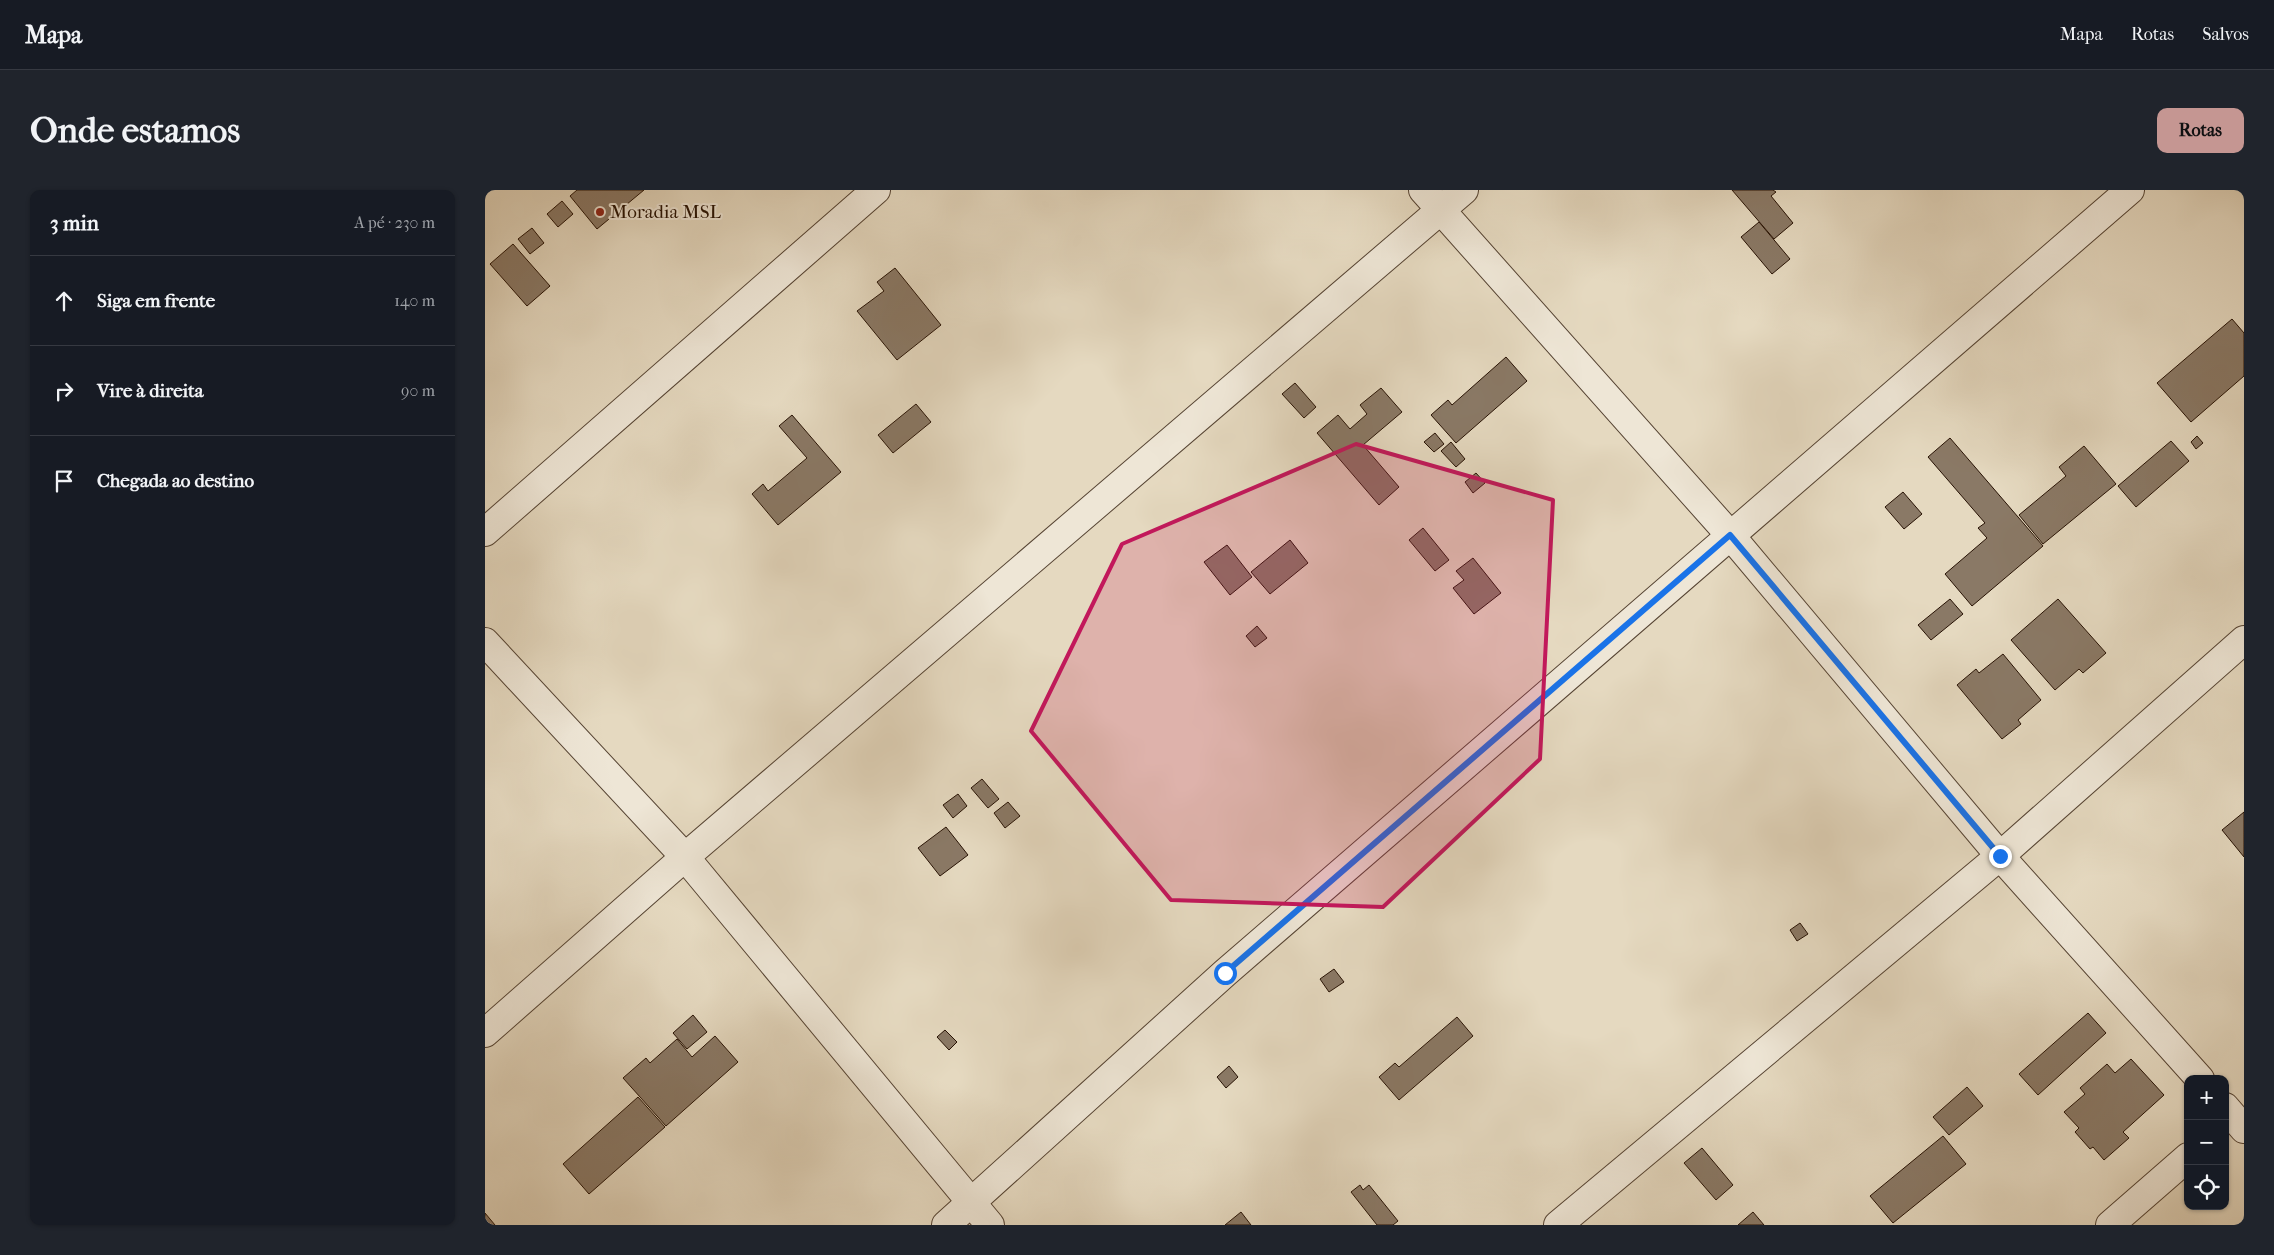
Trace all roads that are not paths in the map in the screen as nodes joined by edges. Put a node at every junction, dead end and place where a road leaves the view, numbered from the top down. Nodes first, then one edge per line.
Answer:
1 (876, 190) edge
2 (1423, 190) edge
3 (1464, 190) edge
4 (2130, 190) edge
5 (1441, 210) junction
6 (485, 532) edge
7 (1730, 535) junction
8 (2244, 640) edge
9 (485, 642) edge
10 (2000, 856) junction
11 (685, 857) junction
12 (485, 1033) edge
13 (2196, 1075) edge
14 (2184, 1160) edge
15 (971, 1204) junction
16 (946, 1225) edge
17 (990, 1225) edge
18 (1558, 1225) edge
19 (2110, 1225) edge

1 - 6 street
2 - 5 street
3 - 5 street
4 - 7 street
5 - 7 street
5 - 11 street
7 - 10 street
7 - 15 street
8 - 10 street
9 - 11 street
10 - 13 street
10 - 18 street
11 - 12 street
11 - 15 street
14 - 19 street
15 - 16 street
15 - 17 street

